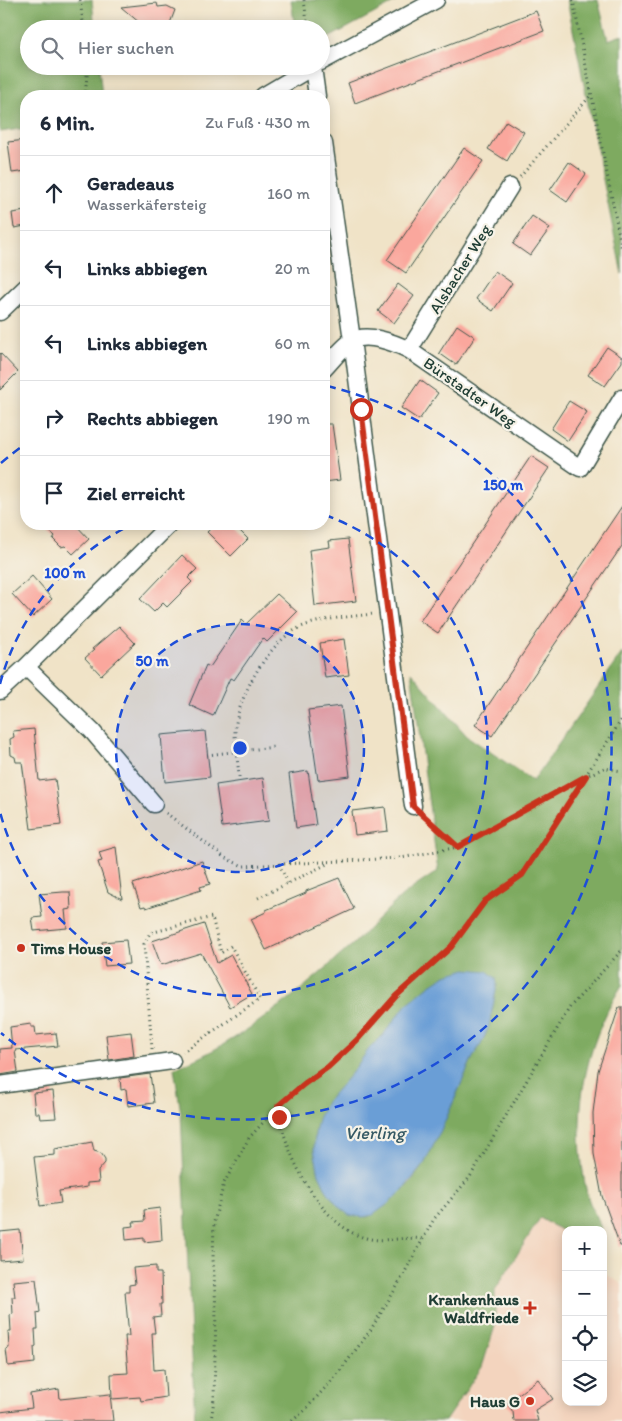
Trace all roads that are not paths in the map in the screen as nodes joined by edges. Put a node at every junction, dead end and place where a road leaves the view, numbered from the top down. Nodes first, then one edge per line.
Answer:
1 (436, 0) edge
2 (330, 57) edge
3 (299, 75) edge
4 (314, 75) edge
5 (273, 90) edge
6 (316, 90) edge
7 (330, 185) edge
8 (510, 188) road end
9 (20, 293) edge
10 (0, 312) edge
11 (352, 340) junction
12 (409, 350) junction
13 (330, 363) edge
14 (622, 398) edge
15 (164, 530) edge
16 (26, 667) junction
17 (0, 691) edge
18 (154, 804) road end
19 (413, 806) road end
20 (172, 1062) road end
21 (0, 1085) edge

1 - 2 street
3 - 5 street
4 - 6 street
7 - 11 street
8 - 12 street, Alsbacher Weg
9 - 10 street
11 - 12 street, Bürstadter Weg
11 - 13 street
11 - 19 street
12 - 14 street, Bürstadter Weg
15 - 16 street
16 - 17 street
16 - 18 street
20 - 21 street

